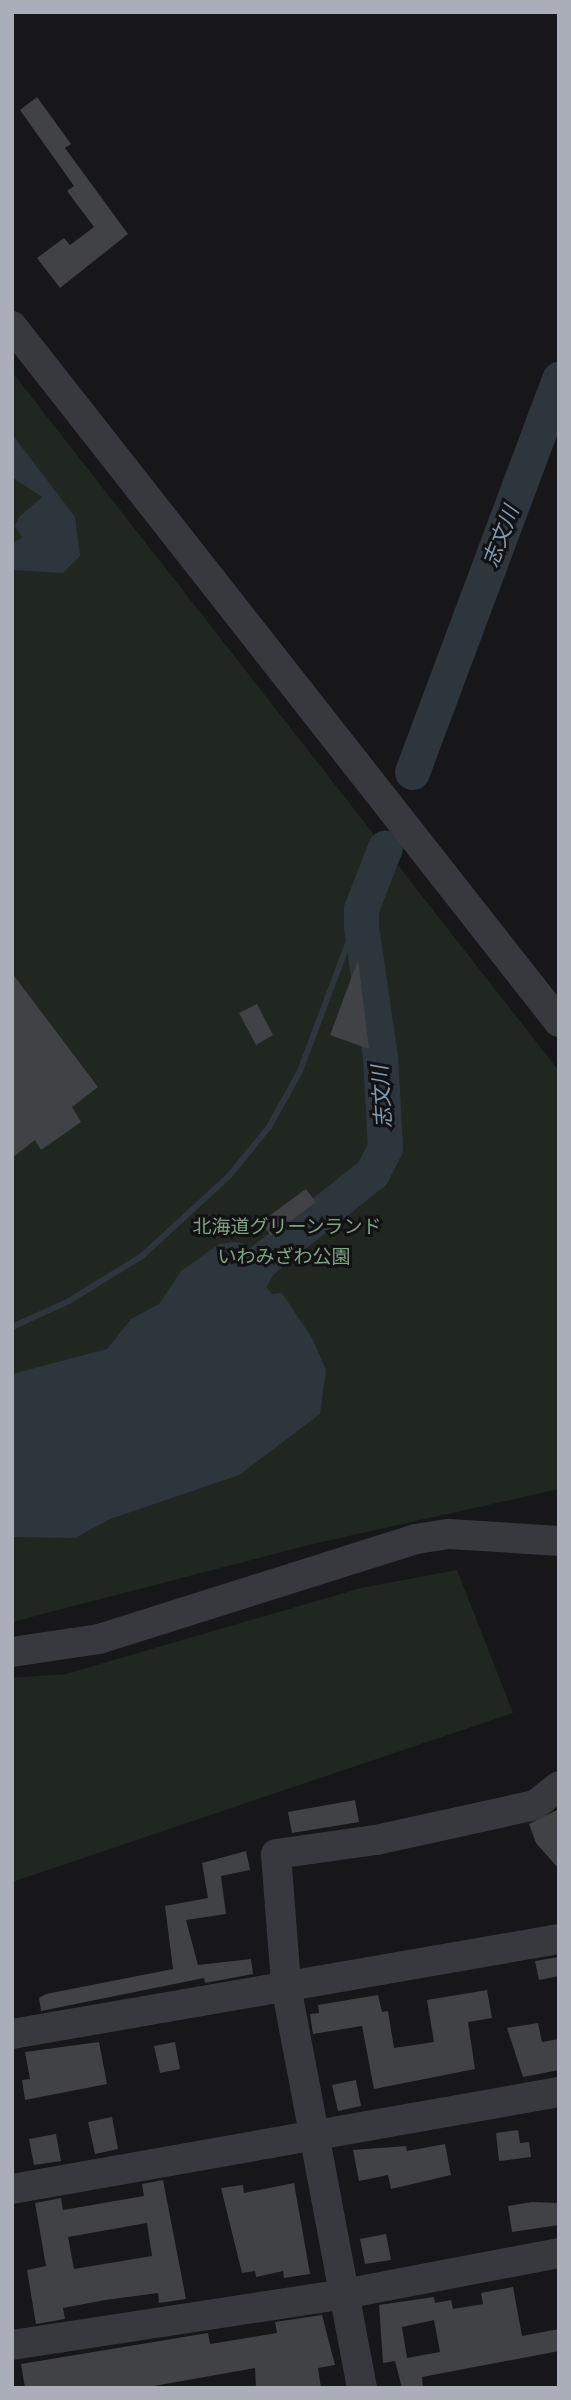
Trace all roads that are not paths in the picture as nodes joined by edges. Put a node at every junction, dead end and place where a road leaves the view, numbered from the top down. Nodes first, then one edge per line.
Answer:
1 (12, 326) edge
2 (559, 1022) edge
3 (559, 1541) edge
4 (12, 1652) edge
5 (559, 1786) edge
6 (559, 1939) edge
7 (286, 1984) junction
8 (12, 2034) edge
9 (559, 2092) edge
10 (315, 2136) junction
11 (12, 2189) edge
12 (559, 2253) edge
13 (344, 2294) junction
14 (12, 2346) edge
15 (362, 2388) edge

1 - 2 street
3 - 4 street
5 - 7 street
6 - 7 street
7 - 8 street
7 - 10 street
9 - 10 street
10 - 11 street
10 - 13 street
12 - 13 street
13 - 14 street
13 - 15 street

